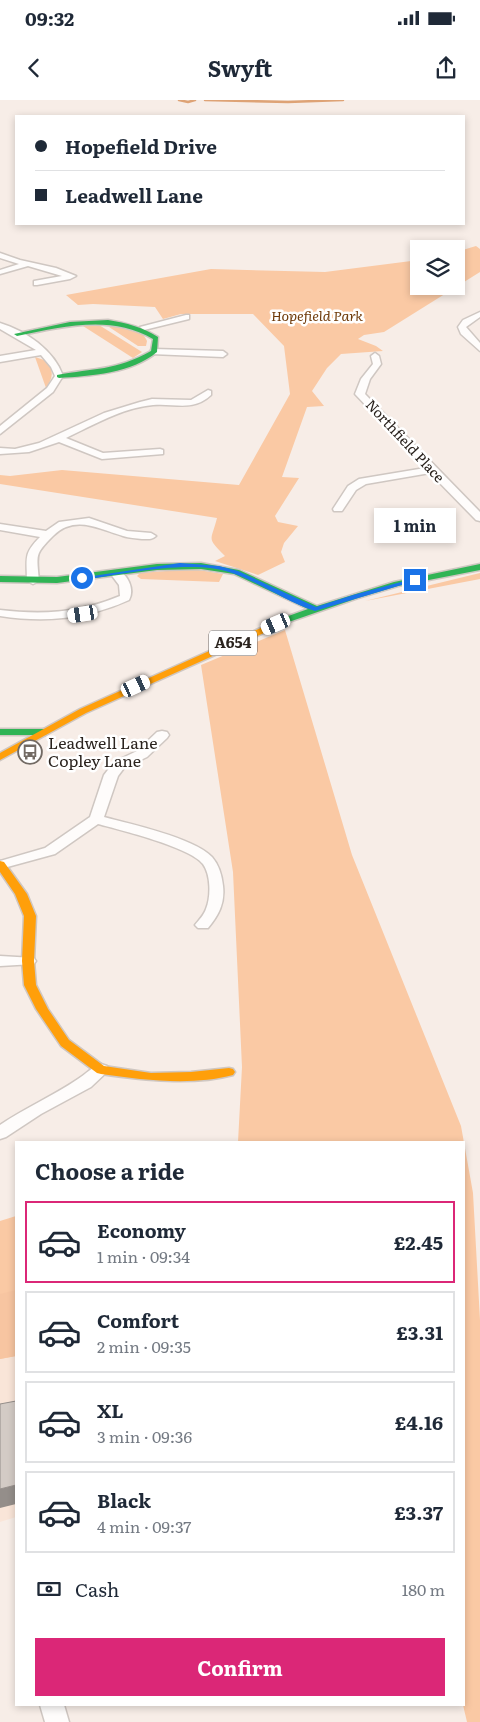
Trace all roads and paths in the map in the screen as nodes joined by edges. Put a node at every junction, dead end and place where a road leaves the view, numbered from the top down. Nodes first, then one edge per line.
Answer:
1 (1, 256) edge
2 (25, 265) junction
3 (0, 272) edge
4 (37, 283) dead end
5 (480, 314) edge
6 (186, 317) dead end
7 (0, 326) edge
8 (144, 327) junction
9 (16, 334) junction
10 (480, 348) edge
11 (41, 352) junction
12 (154, 352) junction
13 (223, 354) dead end
14 (374, 356) dead end
15 (0, 359) edge
16 (58, 376) junction
17 (208, 394) dead end
18 (82, 416) dead end
19 (0, 419) edge
20 (13, 420) junction
21 (96, 420) junction
22 (0, 431) edge
23 (58, 439) junction
24 (0, 451) edge
25 (160, 452) dead end
26 (432, 470) junction
27 (338, 509) dead end
28 (480, 518) edge
29 (0, 527) edge
30 (48, 535) junction
31 (151, 536) dead end
32 (480, 567) edge
33 (116, 573) junction
34 (0, 579) edge
35 (33, 581) junction
36 (315, 609) junction
37 (0, 613) edge
38 (0, 732) edge
39 (45, 732) junction
40 (162, 735) dead end
41 (0, 757) edge
42 (96, 819) junction
43 (1, 865) edge
44 (203, 925) dead end
45 (0, 961) edge
46 (28, 961) junction
47 (101, 1070) junction
48 (229, 1072) dead end
49 (0, 1133) edge
50 (52, 1706) edge
51 (58, 1722) edge

1 - 2 street
2 - 3 street
2 - 4 street
5 - 10 street
6 - 8 street
7 - 9 street
8 - 9 street
8 - 12 street
9 - 11 street
11 - 15 street
11 - 16 street
12 - 13 street
12 - 16 street
14 - 26 street, Northfield Place
16 - 20 street
17 - 21 street
18 - 21 street
19 - 20 street
20 - 22 street
21 - 23 street
23 - 24 street
23 - 25 street
26 - 27 street
26 - 28 street, Northfield Place
29 - 30 street
30 - 31 street
30 - 35 street
32 - 36 street, A654
33 - 35 street
33 - 36 street
33 - 37 street
34 - 35 street
36 - 39 street, A654
38 - 39 street
39 - 41 street, A654
40 - 42 street
42 - 43 street
42 - 44 street
43 - 46 street
45 - 46 street
46 - 47 street
47 - 48 street
47 - 49 street
50 - 51 street

